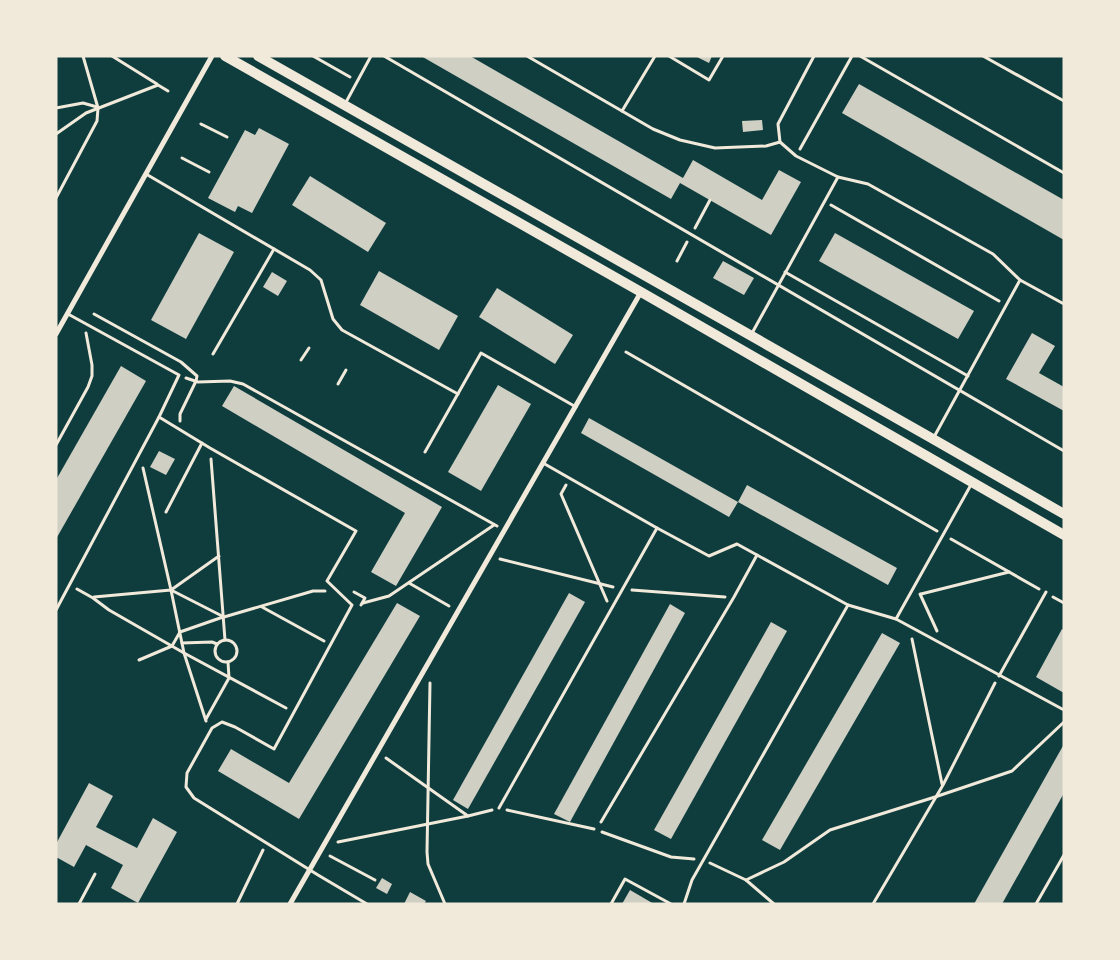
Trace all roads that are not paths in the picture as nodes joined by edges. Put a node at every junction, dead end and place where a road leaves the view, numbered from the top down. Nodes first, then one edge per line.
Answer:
1 (212, 56) edge
2 (225, 56) edge
3 (258, 56) edge
4 (371, 56) edge
5 (384, 56) edge
6 (527, 56) edge
7 (655, 56) edge
8 (814, 56) edge
9 (983, 56) edge
10 (1064, 101) edge
11 (344, 105) junction
12 (622, 111) junction
13 (780, 142) junction
14 (146, 174) junction
15 (838, 177) junction
16 (274, 249) junction
17 (785, 272) junction
18 (1020, 280) junction
19 (778, 285) junction
20 (641, 292) junction
21 (1064, 304) edge
22 (68, 314) junction
23 (56, 334) edge
24 (751, 336) junction
25 (213, 354) dead end
26 (968, 376) junction
27 (959, 391) junction
28 (458, 394) junction
29 (576, 406) junction
30 (159, 417) junction
31 (933, 439) junction
32 (202, 443) junction
33 (1064, 451) edge
34 (425, 452) dead end
35 (543, 463) junction
36 (972, 483) junction
37 (166, 512) dead end
38 (1064, 514) edge
39 (657, 528) junction
40 (1064, 535) edge
41 (757, 555) junction
42 (1046, 592) road end
43 (848, 605) junction
44 (56, 610) edge
45 (896, 619) junction
46 (999, 676) junction
47 (1064, 710) edge
48 (499, 808) road end
49 (601, 822) dead end
50 (1064, 855) edge
51 (310, 870) junction
52 (95, 874) dead end
53 (79, 904) edge
54 (290, 904) edge
55 (367, 904) edge
56 (684, 904) edge
57 (1036, 904) edge

1 - 14 street
2 - 20 main road
3 - 11 main road
4 - 11 lane
5 - 19 lane
6 - 12 lane
7 - 12 lane
8 - 13 lane
9 - 10 lane
11 - 24 main road
12 - 13 lane
13 - 15 lane
14 - 16 lane
14 - 22 street
15 - 17 lane
15 - 18 lane
16 - 25 lane
16 - 28 lane
17 - 19 lane
17 - 26 lane
18 - 21 lane
18 - 26 lane
19 - 24 lane
19 - 27 lane
20 - 29 street
20 - 36 main road
22 - 23 street
22 - 30 lane
24 - 31 main road
26 - 27 lane
27 - 31 lane
27 - 33 lane
28 - 29 lane
28 - 34 lane
29 - 35 street
30 - 32 lane
30 - 44 lane
31 - 38 main road
32 - 37 lane
32 - 51 lane
35 - 39 lane
35 - 51 street
36 - 40 main road
36 - 45 lane
39 - 41 lane
39 - 48 lane
41 - 43 lane
41 - 49 lane
42 - 46 lane
43 - 45 lane
43 - 56 lane
45 - 46 lane
46 - 47 lane
50 - 57 lane
51 - 54 street
51 - 55 lane
52 - 53 lane

